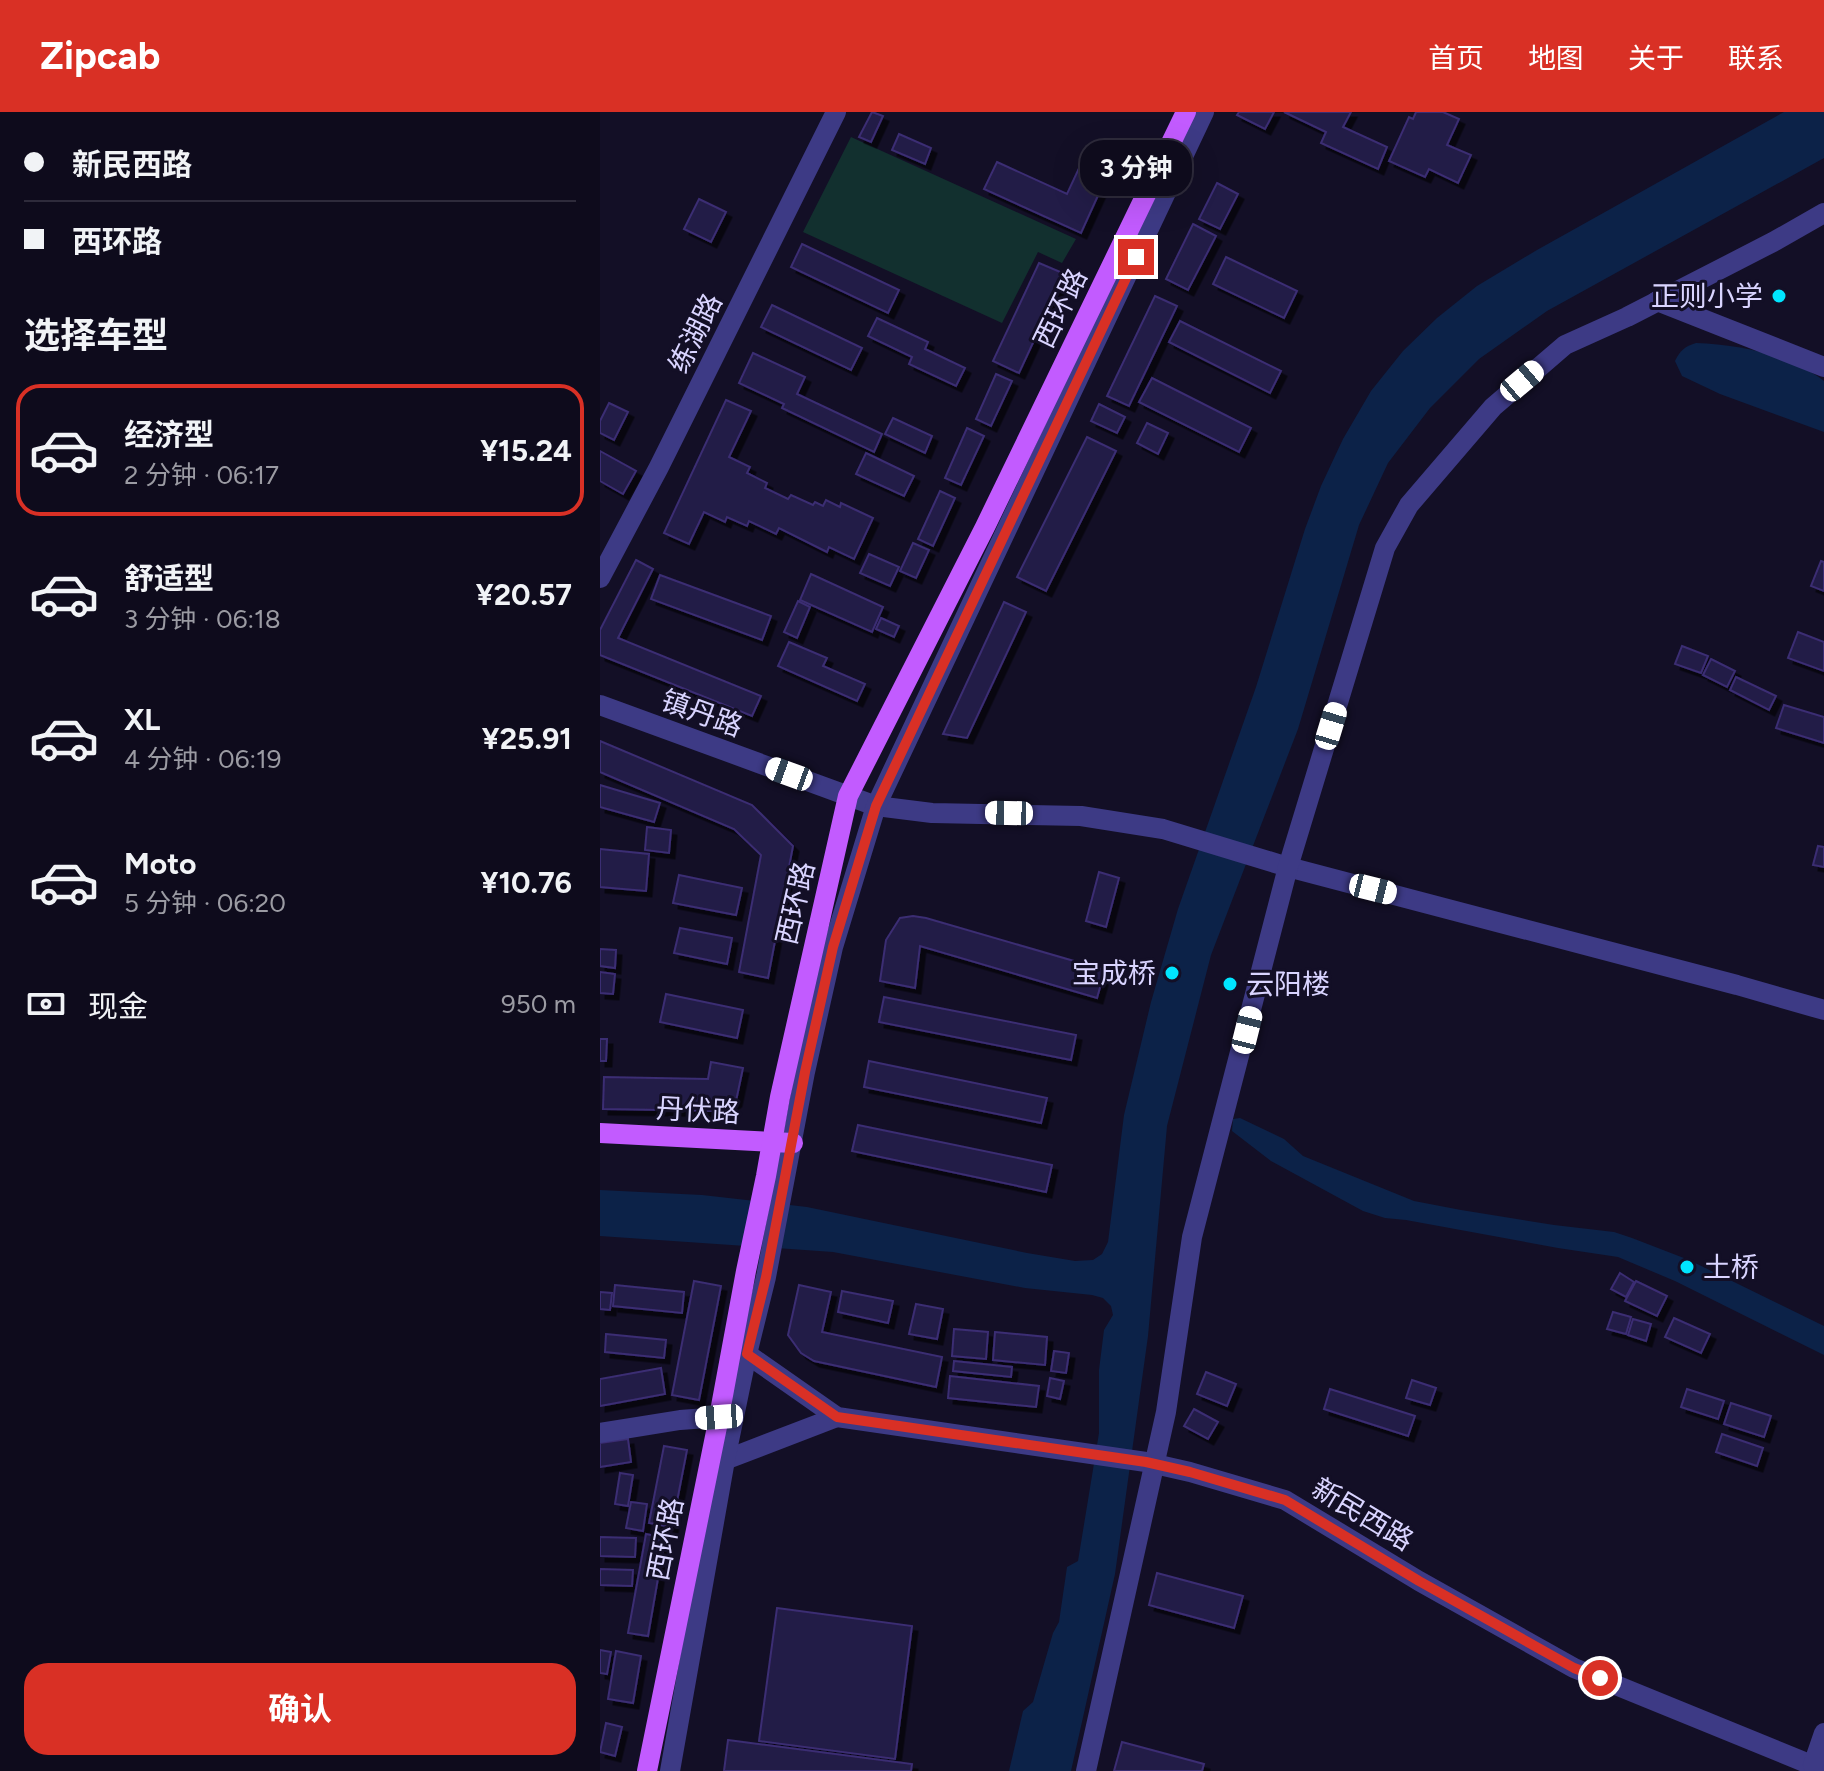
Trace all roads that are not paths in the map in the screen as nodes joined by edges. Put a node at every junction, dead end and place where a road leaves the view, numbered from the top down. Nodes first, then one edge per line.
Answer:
1 (836, 112) edge
2 (1186, 112) edge
3 (1204, 112) edge
4 (1824, 213) edge
5 (1657, 301) junction
6 (1824, 367) edge
7 (600, 578) edge
8 (600, 705) edge
9 (848, 796) junction
10 (876, 806) junction
11 (1288, 867) junction
12 (1824, 1010) edge
13 (600, 1133) edge
14 (783, 1142) junction
15 (773, 1193) junction
16 (747, 1354) junction
17 (726, 1416) junction
18 (837, 1417) junction
19 (600, 1433) edge
20 (725, 1460) junction
21 (1150, 1463) junction
22 (1824, 1733) edge
23 (1819, 1768) edge
24 (647, 1771) edge
25 (670, 1771) edge
26 (1086, 1771) edge

1 - 7 street, 练湖路
2 - 9 main road, 西环路
3 - 10 street, 西环路
4 - 5 street
5 - 6 street
5 - 11 street
8 - 9 street, 镇丹路
9 - 10 street, 镇丹路
9 - 14 main road, 西环路
10 - 11 street, 镇丹路
10 - 14 street, 西环路
11 - 12 street, 镇丹路
11 - 21 street
13 - 14 main road, 丹伏路
14 - 15 main road, 西环路
15 - 16 street, 西环路
15 - 17 main road, 西环路
16 - 17 street, 西环路
16 - 18 street, 新民西路
17 - 19 street
17 - 20 street, 西环路
17 - 24 main road, 西环路
18 - 20 street, 新民西路
18 - 21 street, 新民西路
20 - 25 street, 西环路
21 - 23 street, 新民西路
21 - 26 street
22 - 23 street

